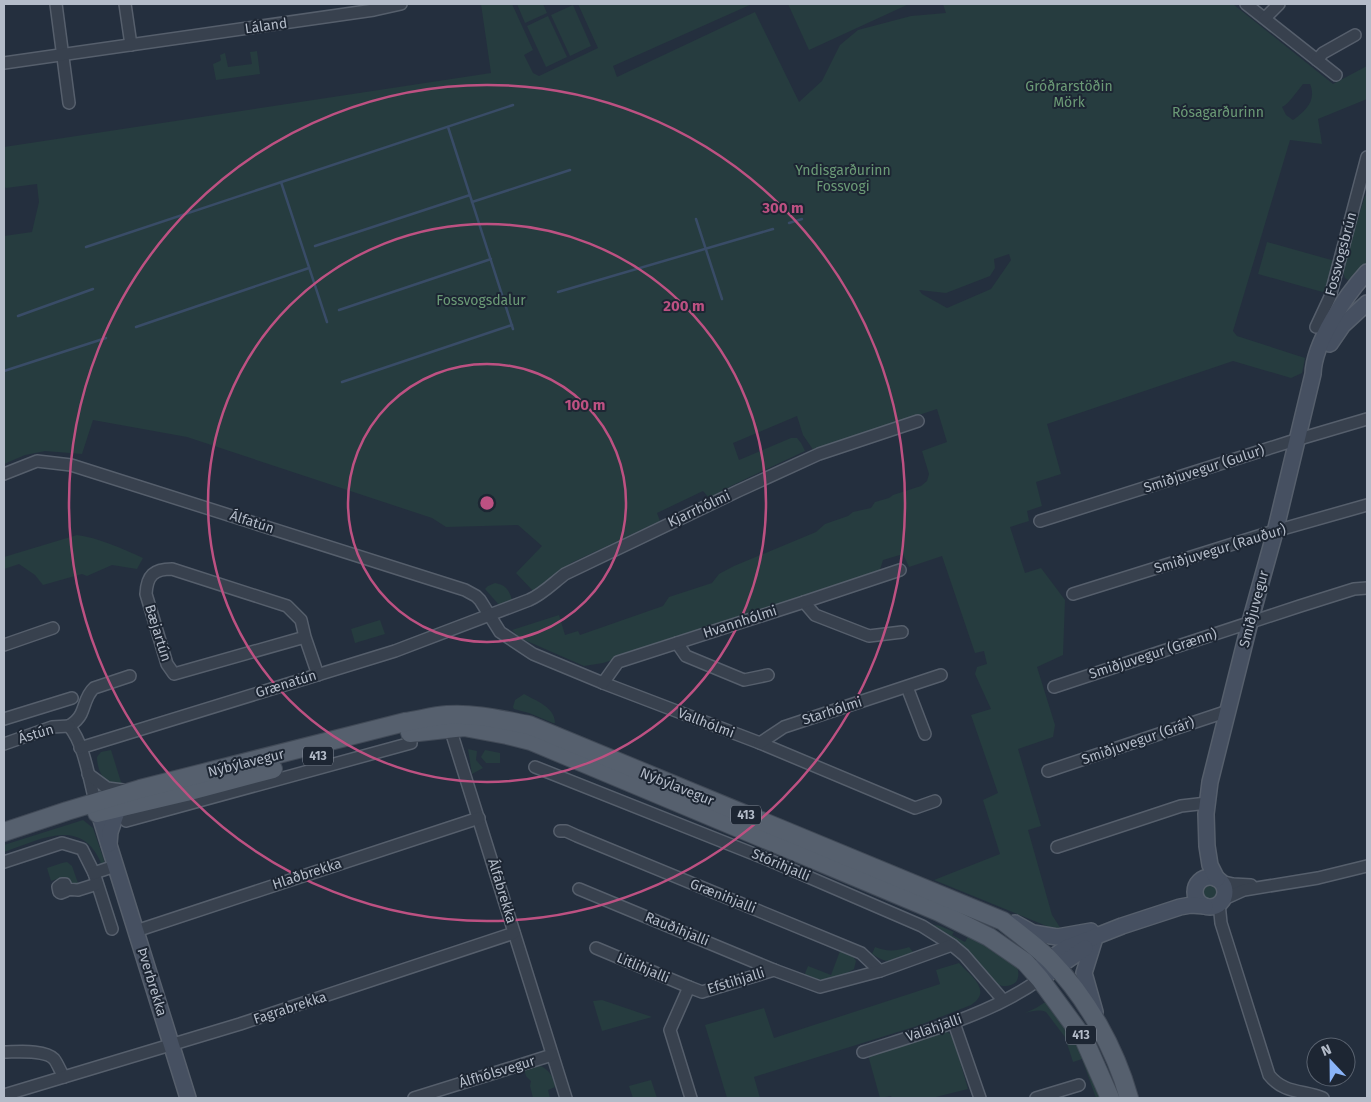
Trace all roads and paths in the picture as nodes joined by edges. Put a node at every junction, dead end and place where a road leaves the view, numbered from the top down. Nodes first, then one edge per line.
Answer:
1 (56, 4) edge
2 (126, 4) edge
3 (401, 4) edge
4 (1246, 4) edge
5 (1279, 4) edge
6 (1265, 18) junction
7 (1355, 35) dead end
8 (131, 45) junction
9 (63, 55) junction
10 (1316, 60) junction
11 (4, 63) edge
12 (1336, 75) dead end
13 (69, 103) dead end
14 (1367, 157) edge
15 (1364, 181) edge
16 (1367, 272) edge
17 (1367, 303) edge
18 (1316, 326) dead end
19 (1313, 374) junction
20 (1367, 419) edge
21 (918, 421) dead end
22 (1296, 440) junction
23 (4, 474) edge
24 (1367, 505) edge
25 (1040, 521) dead end
26 (1275, 532) junction
27 (900, 570) dead end
28 (1367, 588) edge
29 (1074, 594) dead end
30 (804, 602) junction
31 (490, 615) junction
32 (1250, 622) junction
33 (53, 628) dead end
34 (902, 632) dead end
35 (305, 637) junction
36 (677, 642) junction
37 (4, 645) edge
38 (318, 675) junction
39 (768, 675) dead end
40 (941, 675) dead end
41 (130, 676) dead end
42 (603, 683) junction
43 (907, 687) junction
44 (1054, 687) dead end
45 (72, 698) dead end
46 (1228, 711) junction
47 (4, 719) edge
48 (69, 726) junction
49 (450, 728) junction
50 (925, 734) dead end
51 (760, 743) junction
52 (4, 744) edge
53 (80, 748) junction
54 (535, 767) dead end
55 (1048, 771) dead end
56 (88, 774) junction
57 (140, 789) junction
58 (187, 792) junction
59 (935, 801) dead end
60 (1207, 803) junction
61 (97, 808) junction
62 (67, 811) junction
63 (122, 815) junction
64 (479, 818) junction
65 (560, 831) dead end
66 (4, 832) edge
67 (4, 842) edge
68 (109, 845) junction
69 (1208, 846) junction
70 (1057, 847) dead end
71 (4, 862) edge
72 (115, 866) junction
73 (1367, 866) edge
74 (95, 878) junction
75 (1218, 880) junction
76 (1199, 882) junction
77 (1265, 886) junction
78 (67, 889) dead end
79 (579, 889) dead end
80 (1214, 904) junction
81 (1166, 910) junction
82 (1003, 921) junction
83 (1122, 926) junction
84 (112, 929) dead end
85 (136, 931) junction
86 (514, 932) junction
87 (1099, 938) junction
88 (952, 945) junction
89 (596, 948) dead end
90 (1053, 963) junction
91 (774, 970) junction
92 (880, 971) junction
93 (1037, 975) junction
94 (690, 987) junction
95 (1004, 1000) junction
96 (1059, 1005) junction
97 (954, 1023) junction
98 (1099, 1026) junction
99 (171, 1045) junction
100 (4, 1052) edge
101 (863, 1052) dead end
102 (552, 1055) junction
103 (64, 1077) junction
104 (1079, 1085) dead end
105 (4, 1095) edge
106 (188, 1098) edge
107 (414, 1098) edge
108 (566, 1098) edge
109 (691, 1098) edge
110 (980, 1098) edge
111 (1036, 1098) edge
112 (1110, 1098) edge
113 (1129, 1098) edge
114 (1322, 1098) edge

1 - 9 street
2 - 8 street
3 - 8 street, Láland
4 - 6 street
5 - 6 street
6 - 10 street
7 - 10 street
8 - 9 street, Láland
9 - 11 street, Láland
9 - 13 street
10 - 12 street
14 - 15 street, Fossvogsbrún
15 - 18 street, Fossvogsbrún
16 - 19 street, Smiðjuvegur
17 - 19 street, Smiðjuvegur
19 - 22 street, Smiðjuvegur
20 - 22 street, Smiðjuvegur (Gulur)
21 - 31 street, Kjarrhólmi
22 - 25 street, Smiðjuvegur (Gulur)
22 - 26 street, Smiðjuvegur
23 - 31 street, Álfatún
24 - 26 street, Smiðjuvegur (Rauður)
26 - 29 street, Smiðjuvegur (Rauður)
26 - 32 street, Smiðjuvegur
27 - 30 street, Hvannhólmi
28 - 32 street, Smiðjuvegur (Grænn)
30 - 34 street
30 - 36 street, Hvannhólmi
31 - 38 street, Grænatún
31 - 42 street, Vallhólmi
32 - 44 street, Smiðjuvegur (Grænn)
32 - 46 street, Smiðjuvegur
33 - 37 street
35 - 35 street, Bæjartún
35 - 38 street, Bæjartún
36 - 39 street
36 - 42 street, Hvannhólmi
38 - 53 street, Grænatún
40 - 43 street, Starhólmi
41 - 48 street
42 - 51 street, Vallhólmi
43 - 50 street
43 - 51 street, Starhólmi
45 - 47 street
46 - 55 street, Smiðjuvegur (Grár)
46 - 60 street, Smiðjuvegur
48 - 52 street, Ástún
48 - 53 street
49 - 58 main road, Nýbýlavegur / 413
49 - 64 street, Álfabrekka
49 - 93 main road, Nýbýlavegur / 413
51 - 59 street, Vallhólmi
53 - 56 street
54 - 88 street, Stórihjalli
56 - 57 street
56 - 61 street
56 - 62 street, Nýbýlavegur
57 - 58 main road, Nýbýlavegur / 413
57 - 61 main road, Nýbýlavegur / 413
58 - 63 main road, Nýbýlavegur / 413
58 - 82 main road, Nýbýlavegur / 413
60 - 69 street, Smiðjuvegur
60 - 70 street
61 - 62 main road, Nýbýlavegur / 413
61 - 63 main road, Nýbýlavegur / 413
61 - 67 main road, Nýbýlavegur / 413
61 - 68 street, Þverbrekka
62 - 66 main road, Nýbýlavegur / 413
63 - 68 street
64 - 85 street, Hlaðbrekka
64 - 86 street, Álfabrekka
65 - 92 street, Grænihjalli
68 - 72 street, Þverbrekka
69 - 75 street, Smiðjuvegur
69 - 76 street, Smiðjuvegur
71 - 74 street
72 - 74 street
72 - 85 street, Þverbrekka
73 - 77 street
74 - 78 street
74 - 84 street
75 - 76 street
75 - 77 street
75 - 80 street
76 - 80 street
76 - 81 street
77 - 80 street
79 - 91 street, Rauðihjalli
80 - 81 street
80 - 114 street
81 - 83 street
82 - 83 street
82 - 90 main road, Nýbýlavegur / 413
83 - 87 street, Valahjalli
85 - 99 street, Þverbrekka
86 - 99 street, Fagrabrekka
86 - 102 street, Álfabrekka
87 - 90 street, Valahjalli
87 - 98 street
88 - 92 street, Efstihjalli
88 - 95 street, Stórihjalli
89 - 94 street, Litlihjalli
90 - 93 street, Valahjalli
90 - 98 main road, Nýbýlavegur / 413
91 - 92 street, Efstihjalli
91 - 94 street, Efstihjalli
93 - 95 street, Valahjalli
93 - 96 main road, Nýbýlavegur / 413
94 - 109 street, Efstihjalli
95 - 96 street, Nýbýlavegur
95 - 97 street, Valahjalli
96 - 112 main road, Nýbýlavegur / 413
97 - 101 street, Valahjalli
97 - 110 street
98 - 113 main road, Nýbýlavegur / 413
99 - 103 street, Fagrabrekka
99 - 106 street, Þverbrekka
100 - 103 street
102 - 107 street, Álfhólsvegur
102 - 108 street, Álfabrekka
103 - 105 street, Fagrabrekka
104 - 111 street

